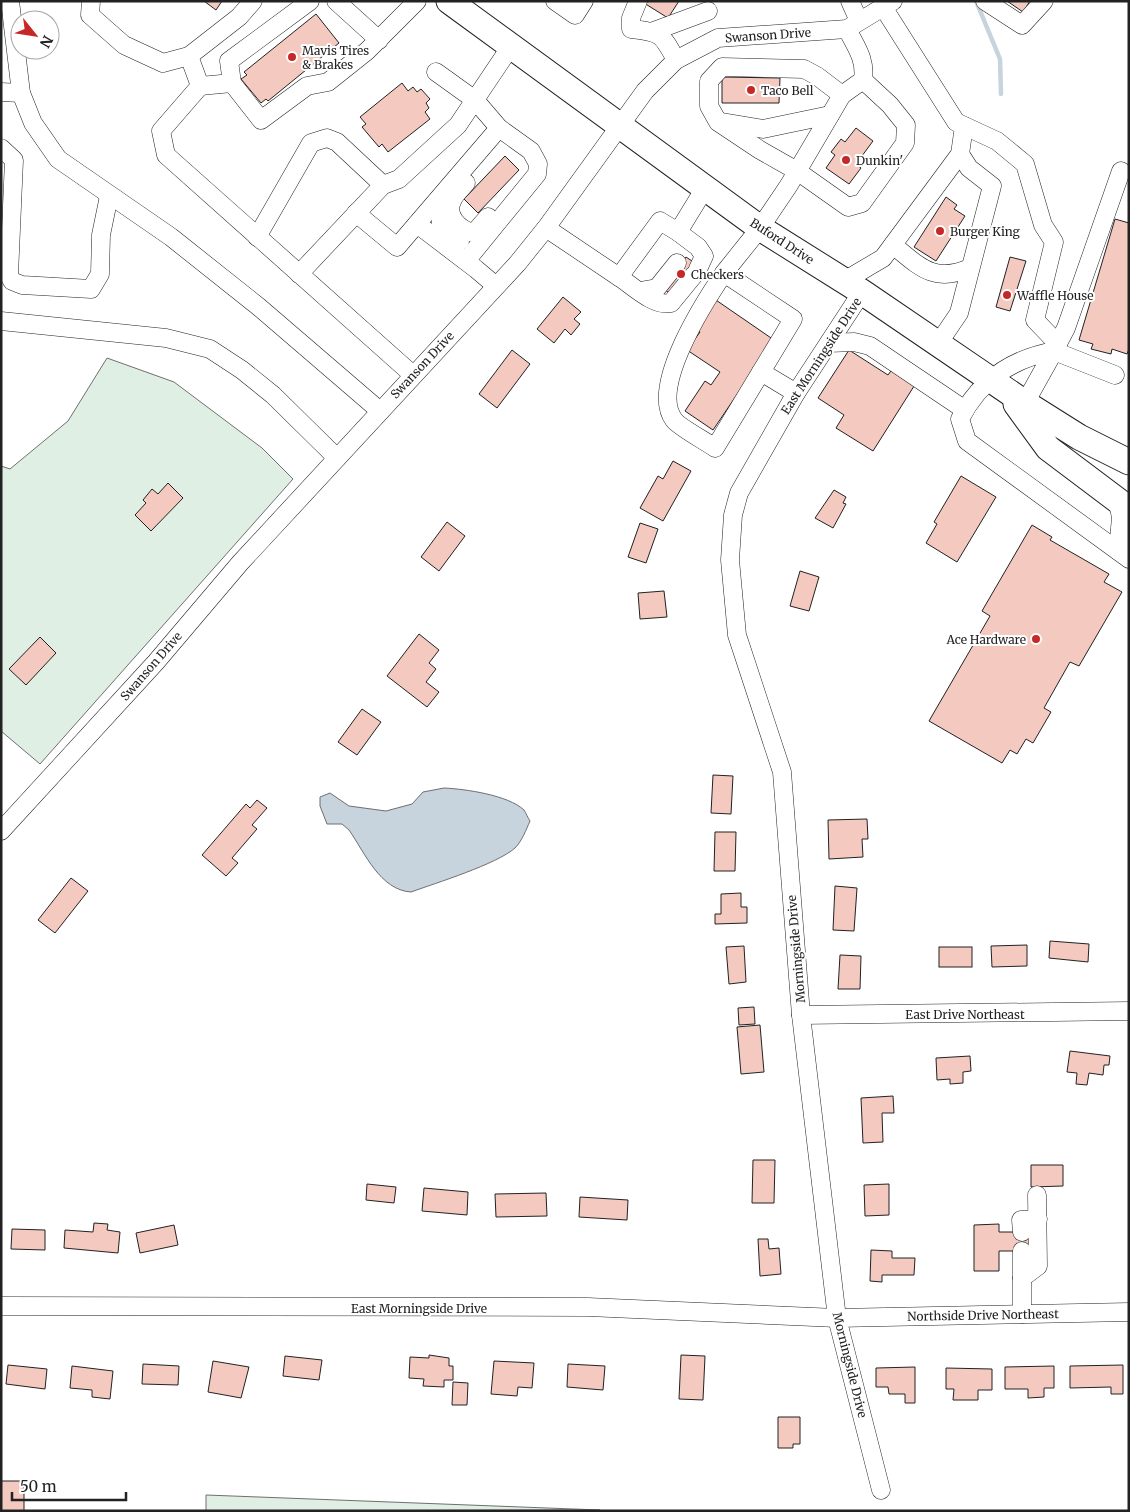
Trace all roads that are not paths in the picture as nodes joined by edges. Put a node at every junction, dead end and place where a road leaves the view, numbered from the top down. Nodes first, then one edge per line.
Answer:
1 (10, 1) edge
2 (91, 1) edge
3 (253, 1) edge
4 (310, 1) edge
5 (336, 1) edge
6 (417, 1) edge
7 (449, 1) edge
8 (555, 1) edge
9 (584, 1) edge
10 (638, 1) edge
11 (850, 1) edge
12 (985, 1) edge
13 (1044, 1) edge
14 (888, 4) edge
15 (711, 6) edge
16 (853, 25) junction
17 (7, 29) edge
18 (654, 31) junction
19 (718, 38) junction
20 (379, 40) junction
21 (511, 46) junction
22 (189, 56) junction
23 (676, 60) junction
24 (436, 72) dead end
25 (863, 80) junction
26 (232, 83) junction
27 (200, 86) junction
28 (1, 92) edge
29 (21, 93) junction
30 (842, 95) junction
31 (475, 100) junction
32 (830, 115) junction
33 (718, 122) junction
34 (620, 126) junction
35 (964, 126) junction
36 (499, 128) junction
37 (486, 141) junction
38 (1, 148) edge
39 (960, 154) junction
40 (797, 171) junction
41 (1121, 171) dead end
42 (537, 174) junction
43 (383, 185) junction
44 (705, 188) junction
45 (109, 196) junction
46 (356, 213) junction
47 (417, 224) junction
48 (546, 228) junction
49 (760, 228) junction
50 (683, 236) junction
51 (257, 237) junction
52 (893, 245) junction
53 (466, 261) junction
54 (970, 268) junction
55 (724, 273) junction
56 (299, 274) junction
57 (620, 277) junction
58 (496, 286) junction
59 (853, 287) junction
60 (640, 291) junction
61 (1, 321) edge
62 (829, 343) junction
63 (938, 344) junction
64 (1056, 348) junction
65 (761, 372) junction
66 (414, 375) junction
67 (1115, 375) dead end
68 (1006, 391) junction
69 (796, 393) junction
70 (965, 410) junction
71 (380, 411) junction
72 (780, 421) joint
73 (337, 458) junction
74 (1129, 462) edge
75 (1123, 504) edge
76 (1125, 552) edge
77 (1, 831) edge
78 (1129, 1011) edge
79 (801, 1015) junction
80 (1037, 1195) dead end
81 (1038, 1219) junction
82 (1022, 1232) dead end
83 (1022, 1251) dead end
84 (1022, 1278) junction
85 (1, 1306) edge
86 (1129, 1312) edge
87 (1022, 1314) junction
88 (836, 1318) junction
89 (881, 1490) dead end

1 - 17 street
2 - 22 street
3 - 22 street
4 - 26 street
5 - 20 street
6 - 20 street
7 - 21 highway, Buford Drive
8 - 9 street
10 - 18 street
11 - 16 street
12 - 13 street
14 - 16 street, Swanson Drive
14 - 35 street
15 - 18 street
15 - 19 street
16 - 19 street, Swanson Drive
16 - 25 street
17 - 29 street
18 - 23 street
19 - 23 street, Swanson Drive
20 - 26 street
21 - 31 street
21 - 34 highway, Buford Drive
22 - 27 street
23 - 34 street, Swanson Drive
24 - 31 street
25 - 30 street
25 - 40 street
26 - 27 street
27 - 51 street
28 - 29 street
29 - 45 street
30 - 32 street
30 - 33 street
31 - 36 street
31 - 43 street
32 - 33 street
32 - 40 street
33 - 40 street
34 - 44 highway, Buford Drive
34 - 48 street, Swanson Drive
35 - 39 street
35 - 64 street
36 - 37 street
36 - 42 street
37 - 42 street
37 - 47 street
38 - 45 street
39 - 52 street
39 - 54 street
40 - 49 street
41 - 64 street
42 - 53 street
43 - 46 street
43 - 51 street
44 - 49 highway, Buford Drive
44 - 50 street
45 - 71 street
46 - 47 street
46 - 56 street
47 - 53 street
48 - 57 street
48 - 58 street, Swanson Drive
49 - 55 street
49 - 59 highway, Buford Drive
50 - 57 street
50 - 60 street
50 - 60 street
51 - 56 street
52 - 54 street
52 - 59 street
53 - 58 street
54 - 63 street
55 - 65 street
55 - 65 street
56 - 66 street
57 - 60 street
58 - 66 street, Swanson Drive
59 - 62 street, East Morningside Drive
59 - 63 highway, Buford Drive
61 - 73 street
62 - 69 street, East Morningside Drive
62 - 70 street
63 - 68 highway, Buford Drive
64 - 67 street
64 - 68 street
64 - 68 street
65 - 69 street
66 - 71 street, Swanson Drive
68 - 70 street
68 - 74 highway, Buford Drive
68 - 75 highway
69 - 72 street, East Morningside Drive
70 - 76 street
71 - 73 street, Swanson Drive
72 - 79 street, Morningside Drive
73 - 77 street, Swanson Drive
75 - 76 street
78 - 79 street, East Drive Northeast
79 - 88 street, Morningside Drive
80 - 81 street
81 - 82 street
81 - 84 street
83 - 84 street
84 - 87 street
85 - 88 street, East Morningside Drive
86 - 87 street, Northside Drive Northeast
87 - 88 street, Northside Drive Northeast
88 - 89 street, Morningside Drive

